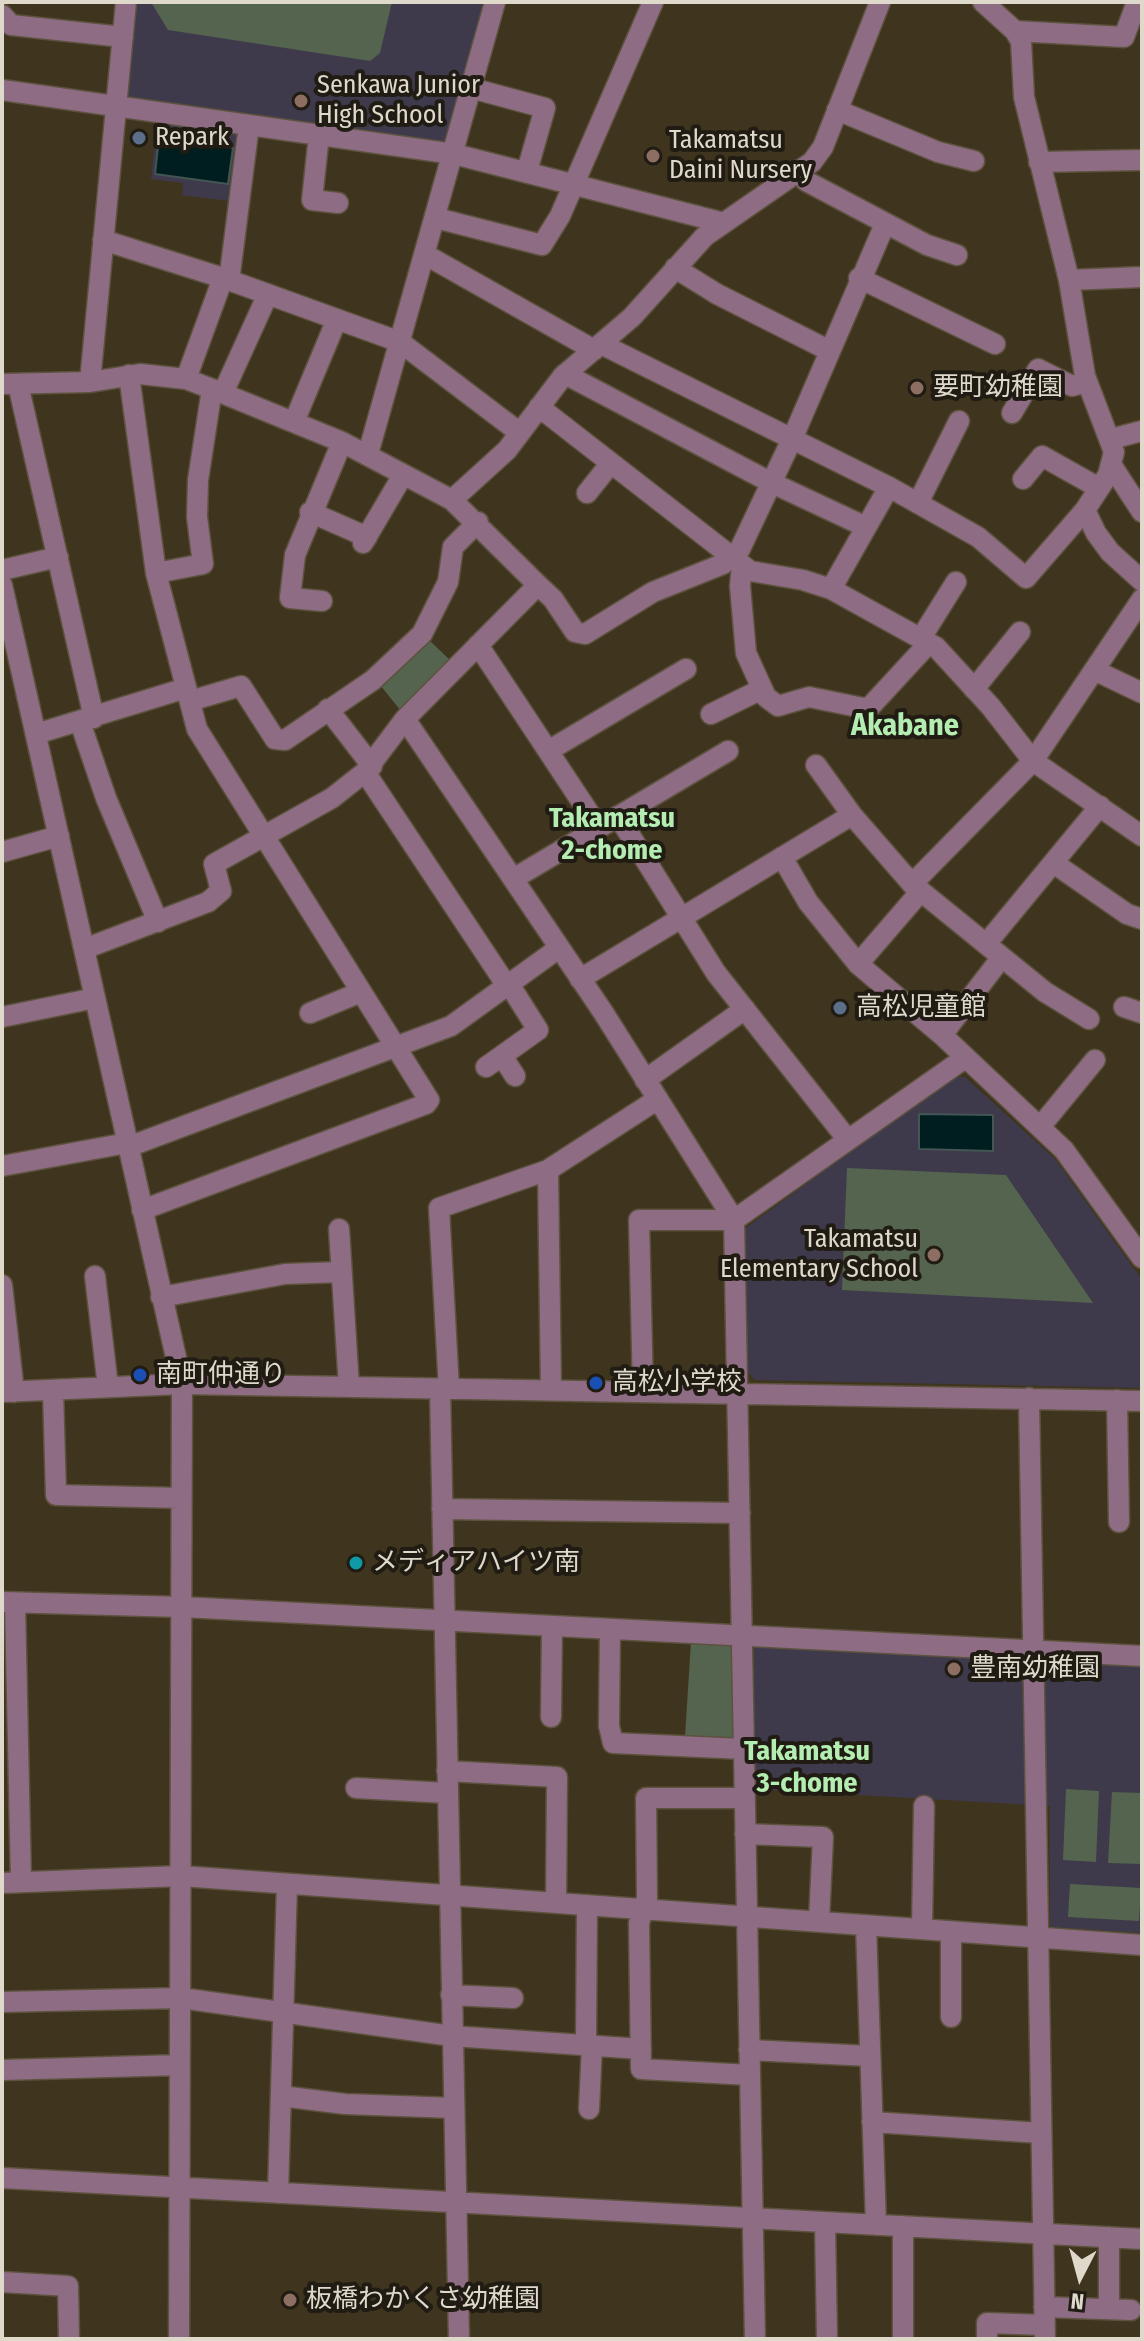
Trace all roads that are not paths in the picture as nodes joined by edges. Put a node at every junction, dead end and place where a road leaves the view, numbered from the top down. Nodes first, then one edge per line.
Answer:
1 (126, 2) edge
2 (495, 2) edge
3 (653, 2) edge
4 (880, 2) edge
5 (983, 2) edge
6 (1137, 2) edge
7 (2, 15) edge
8 (1015, 31) junction
9 (123, 37) junction
10 (471, 88) junction
11 (2, 90) edge
12 (116, 105) junction
13 (837, 110) junction
14 (249, 125) junction
15 (319, 135) junction
16 (454, 154) junction
17 (1142, 160) edge
18 (974, 161) dead end
19 (1039, 162) junction
20 (527, 171) junction
21 (800, 171) junction
22 (574, 185) junction
23 (338, 203) dead end
24 (436, 218) junction
25 (724, 223) junction
26 (885, 224) junction
27 (103, 240) junction
28 (426, 255) junction
29 (957, 255) dead end
30 (675, 268) junction
31 (1142, 277) edge
32 (859, 278) junction
33 (226, 279) junction
34 (1069, 280) junction
35 (268, 294) junction
36 (337, 319) junction
37 (400, 342) junction
38 (995, 344) dead end
39 (599, 347) junction
40 (828, 350) junction
41 (565, 374) junction
42 (129, 375) junction
43 (186, 379) junction
44 (90, 382) junction
45 (1087, 382) junction
46 (10, 384) edge
47 (218, 391) junction
48 (539, 407) junction
49 (1012, 413) dead end
50 (959, 421) dead end
51 (294, 422) junction
52 (1142, 431) edge
53 (520, 433) junction
54 (793, 437) junction
55 (1111, 439) junction
56 (342, 442) junction
57 (368, 454) junction
58 (611, 463) junction
59 (1112, 466) junction
60 (403, 475) junction
61 (1023, 479) dead end
62 (770, 482) junction
63 (889, 487) junction
64 (1099, 488) junction
65 (587, 493) dead end
66 (452, 500) junction
67 (918, 503) junction
68 (1085, 510) junction
69 (310, 512) junction
70 (1142, 512) edge
71 (478, 522) junction
72 (866, 527) junction
73 (58, 557) junction
74 (736, 561) junction
75 (2, 570) edge
76 (156, 573) junction
77 (1142, 581) edge
78 (956, 582) dead end
79 (2, 585) edge
80 (538, 585) junction
81 (831, 589) junction
82 (1142, 599) edge
83 (322, 601) dead end
84 (1020, 632) dead end
85 (925, 640) junction
86 (478, 645) junction
87 (686, 669) dead end
88 (1094, 670) junction
89 (762, 689) junction
90 (974, 689) junction
91 (1142, 693) edge
92 (188, 694) junction
93 (328, 709) junction
94 (711, 714) dead end
95 (405, 719) junction
96 (87, 720) junction
97 (36, 734) junction
98 (548, 751) junction
99 (728, 751) dead end
100 (1033, 761) junction
101 (816, 765) dead end
102 (369, 769) junction
103 (1100, 806) junction
104 (852, 815) junction
105 (618, 816) junction
106 (599, 828) junction
107 (59, 836) junction
108 (1142, 836) edge
109 (262, 838) junction
110 (2, 852) edge
111 (782, 857) junction
112 (1055, 864) junction
113 (513, 879) junction
114 (916, 888) junction
115 (680, 917) junction
116 (1142, 919) edge
117 (158, 922) junction
118 (559, 948) junction
119 (84, 949) junction
120 (994, 951) junction
121 (858, 964) junction
122 (580, 979) junction
123 (508, 985) junction
124 (361, 992) junction
125 (95, 998) junction
126 (745, 1009) junction
127 (310, 1013) dead end
128 (2, 1017) edge
129 (1089, 1019) dead end
130 (942, 1035) junction
131 (395, 1046) junction
132 (965, 1058) junction
133 (1095, 1060) dead end
134 (515, 1076) dead end
135 (645, 1080) junction
136 (658, 1099) junction
137 (1040, 1127) junction
138 (848, 1140) junction
139 (128, 1145) junction
140 (2, 1166) edge
141 (548, 1170) junction
142 (142, 1210) junction
143 (734, 1220) junction
144 (339, 1229) dead end
145 (1142, 1258) edge
146 (341, 1272) junction
147 (95, 1276) dead end
148 (2, 1285) edge
149 (161, 1297) junction
150 (182, 1384) junction
151 (108, 1387) junction
152 (349, 1387) junction
153 (445, 1388) junction
154 (53, 1390) junction
155 (551, 1390) junction
156 (8, 1392) edge
157 (643, 1392) junction
158 (738, 1393) junction
159 (1029, 1398) junction
160 (1117, 1400) junction
161 (1142, 1401) edge
162 (181, 1498) junction
163 (442, 1509) junction
164 (740, 1513) junction
165 (1119, 1522) dead end
166 (9, 1603) edge
167 (182, 1607) junction
168 (445, 1621) junction
169 (552, 1626) junction
170 (610, 1629) junction
171 (743, 1635) junction
172 (1034, 1651) junction
173 (1142, 1656) edge
174 (551, 1717) dead end
175 (744, 1749) junction
176 (447, 1771) junction
177 (356, 1788) dead end
178 (447, 1793) junction
179 (744, 1798) junction
180 (924, 1806) dead end
181 (745, 1834) junction
182 (181, 1876) junction
183 (12, 1882) edge
184 (287, 1884) junction
185 (448, 1895) junction
186 (556, 1903) junction
187 (587, 1905) junction
188 (643, 1909) junction
189 (747, 1916) junction
190 (819, 1921) junction
191 (866, 1925) junction
192 (922, 1929) junction
193 (951, 1931) junction
194 (1037, 1938) junction
195 (1142, 1945) edge
196 (451, 1995) junction
197 (181, 1998) junction
198 (513, 1998) dead end
199 (2, 2002) edge
200 (284, 2010) junction
201 (951, 2017) dead end
202 (452, 2036) junction
203 (589, 2045) junction
204 (641, 2049) junction
205 (749, 2050) junction
206 (870, 2056) junction
207 (180, 2065) junction
208 (2, 2070) edge
209 (750, 2075) junction
210 (281, 2096) junction
211 (454, 2108) junction
212 (589, 2109) dead end
213 (872, 2122) junction
214 (1041, 2133) junction
215 (2, 2178) edge
216 (179, 2188) junction
217 (278, 2193) junction
218 (456, 2203) junction
219 (754, 2218) junction
220 (825, 2222) junction
221 (876, 2225) junction
222 (903, 2226) junction
223 (1044, 2233) junction
224 (1109, 2237) junction
225 (1142, 2239) edge
226 (2, 2282) edge
227 (1109, 2309) junction
228 (1131, 2310) dead end
229 (1045, 2324) edge
230 (69, 2339) edge
231 (179, 2339) edge
232 (459, 2339) edge
233 (755, 2339) edge
234 (827, 2339) edge
235 (903, 2339) edge
236 (987, 2339) edge

1 - 9 street
2 - 10 street
3 - 22 street
4 - 13 street
5 - 8 street
6 - 8 street
7 - 9 street
8 - 19 street
9 - 12 street
10 - 16 street
10 - 20 street
11 - 12 street
12 - 14 street
12 - 27 street
13 - 18 street
13 - 21 street
14 - 15 street
14 - 33 street
15 - 16 street
15 - 23 street
16 - 20 street
16 - 24 street
17 - 19 street
19 - 34 street
20 - 22 street
21 - 25 street
21 - 26 street
22 - 24 street
22 - 25 street
24 - 28 street
25 - 30 street
26 - 29 street
26 - 32 street
27 - 33 street
27 - 44 street
28 - 37 street
28 - 39 street
30 - 39 street
30 - 40 street
31 - 34 street
32 - 38 street
32 - 40 street
33 - 35 street
33 - 43 street
34 - 45 street
35 - 36 street
35 - 47 street
36 - 37 street
36 - 51 street
37 - 53 street
37 - 57 street
39 - 41 street
39 - 54 street
40 - 54 street
41 - 48 street
41 - 62 street
42 - 43 street
42 - 44 street
42 - 76 street
43 - 47 street
44 - 46 street
45 - 49 street
45 - 55 street
46 - 73 street
47 - 51 street
47 - 76 street
48 - 53 street
48 - 58 street
50 - 67 street
51 - 56 street
52 - 55 street
53 - 66 street
54 - 62 street
54 - 63 street
55 - 59 street
56 - 57 street
56 - 69 street
57 - 60 street
58 - 65 street
58 - 74 street
59 - 64 street
59 - 70 street
60 - 66 street
60 - 69 street
61 - 64 street
62 - 72 street
62 - 74 street
63 - 67 street
63 - 72 street
64 - 68 street
66 - 71 street
67 - 68 street
68 - 77 street
69 - 83 street
71 - 80 street
71 - 93 street
72 - 81 street
73 - 75 street
73 - 96 street
74 - 80 street
74 - 81 street
74 - 89 street
76 - 92 street
78 - 85 street
79 - 97 street
80 - 86 street
81 - 85 street
82 - 88 street
84 - 90 street
85 - 89 street
85 - 90 street
86 - 95 street
86 - 98 street
87 - 98 street
88 - 91 street
88 - 100 street
89 - 94 street
90 - 100 street
92 - 93 street
92 - 96 street
92 - 109 street
93 - 102 street
95 - 102 street
95 - 113 street
96 - 97 street
96 - 117 street
97 - 107 street
98 - 106 street
99 - 105 street
100 - 103 street
100 - 114 street
101 - 104 street
102 - 109 street
102 - 123 street
103 - 108 street
103 - 112 street
104 - 111 street
104 - 114 street
105 - 106 street
105 - 115 street
106 - 113 street
107 - 110 street
107 - 119 street
109 - 117 street
109 - 124 street
111 - 115 street
111 - 121 street
112 - 116 street
112 - 120 street
113 - 118 street
114 - 120 street
114 - 121 street
115 - 122 street
115 - 126 street
117 - 119 street
118 - 122 street
118 - 123 street
119 - 125 street
120 - 129 street
120 - 130 street
121 - 130 street
122 - 135 street
123 - 131 street
123 - 134 street
124 - 127 street
124 - 131 street
125 - 128 street
125 - 139 street
126 - 135 street
126 - 138 street
130 - 132 street
131 - 139 street
131 - 142 street
132 - 137 street
132 - 138 street
133 - 137 street
135 - 136 street
136 - 141 street
136 - 143 street
137 - 145 street
138 - 143 street
139 - 140 street
139 - 142 street
141 - 153 street
141 - 155 street
142 - 149 street
143 - 157 street
143 - 158 street
144 - 146 street
146 - 149 street
146 - 152 street
147 - 151 street
148 - 156 street
149 - 150 street
150 - 151 street
150 - 152 street
150 - 162 street
151 - 154 street
152 - 153 street
153 - 155 street
153 - 163 street
154 - 156 street
154 - 162 street
155 - 157 street
157 - 158 street
158 - 159 street
158 - 164 street
159 - 160 street
159 - 172 street
160 - 161 street
160 - 165 street
162 - 167 street
163 - 164 street
163 - 168 street
164 - 171 street
166 - 167 street
166 - 183 street
167 - 168 street
167 - 182 street
168 - 169 street
168 - 176 street
169 - 170 street
169 - 174 street
170 - 171 street
170 - 175 street
171 - 172 street
171 - 175 street
172 - 173 street
172 - 194 street
175 - 179 street
176 - 178 street
176 - 186 street
177 - 178 street
178 - 185 street
179 - 181 street
179 - 188 street
180 - 192 street
181 - 189 street
181 - 190 street
182 - 183 street
182 - 184 street
182 - 197 street
184 - 185 street
184 - 200 street
185 - 186 street
185 - 196 street
186 - 187 street
187 - 188 street
187 - 203 street
188 - 189 street
188 - 204 street
189 - 190 street
189 - 205 street
190 - 191 street
191 - 192 street
191 - 206 street
192 - 193 street
193 - 194 street
193 - 201 street
194 - 195 street
194 - 214 street
196 - 198 street
196 - 202 street
197 - 199 street
197 - 200 street
197 - 207 street
200 - 202 street
200 - 210 street
202 - 203 street
202 - 211 street
203 - 204 street
203 - 212 street
204 - 209 street
205 - 206 street
205 - 209 street
206 - 213 street
207 - 208 street
207 - 216 street
209 - 219 street
210 - 211 street
210 - 217 street
211 - 218 street
213 - 214 street
213 - 221 street
214 - 223 street
215 - 216 street
216 - 217 street
216 - 231 street
217 - 218 street
218 - 219 street
218 - 232 street
219 - 220 street
219 - 233 street
220 - 221 street
220 - 234 street
221 - 222 street
222 - 223 street
222 - 235 street
223 - 224 street
223 - 229 street
224 - 225 street
224 - 227 street
226 - 230 street
227 - 228 street
227 - 229 street
229 - 236 street

